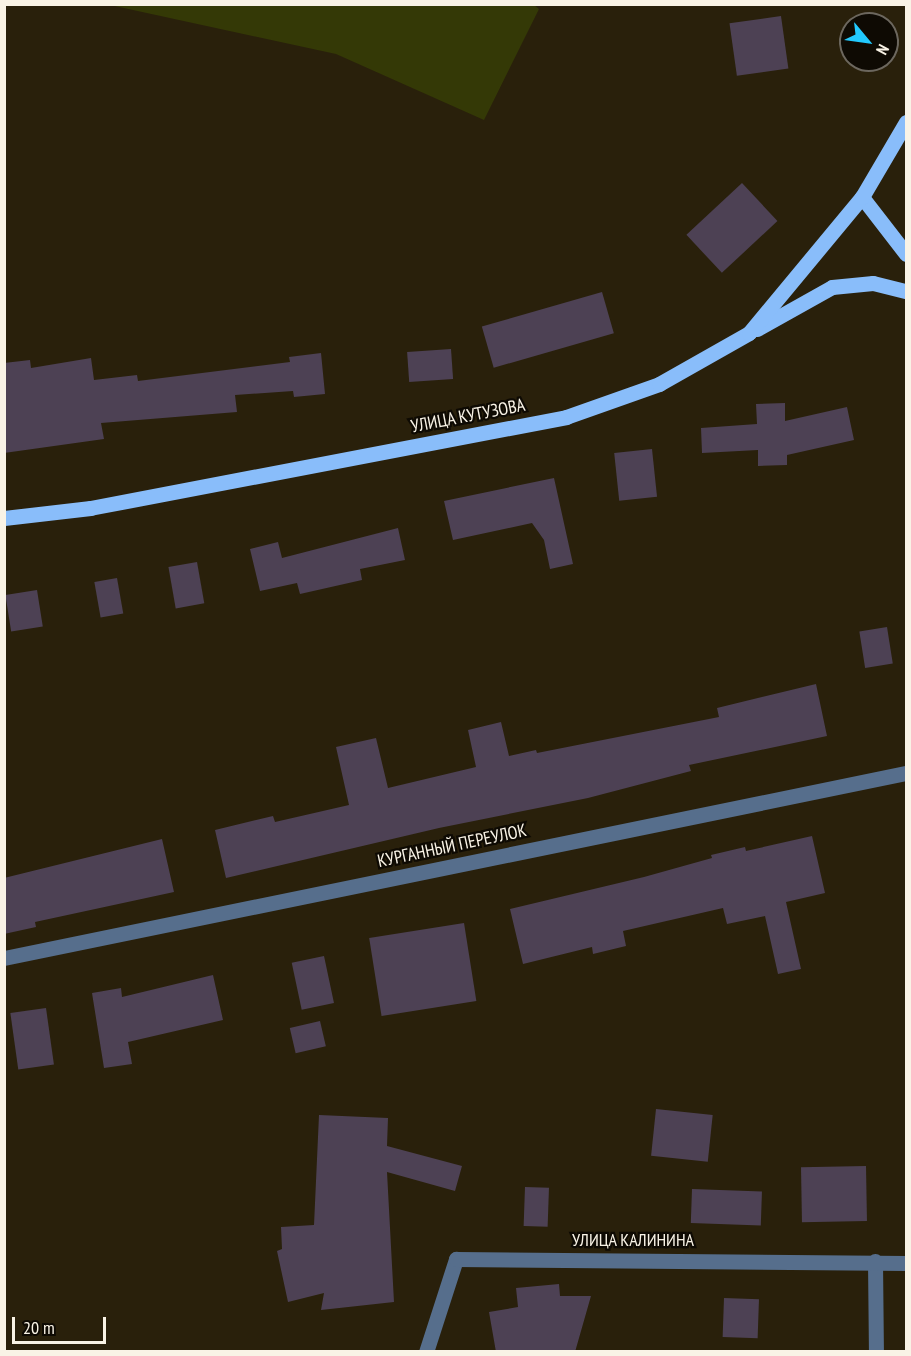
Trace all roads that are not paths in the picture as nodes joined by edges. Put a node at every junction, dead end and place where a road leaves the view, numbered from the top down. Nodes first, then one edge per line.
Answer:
1 (906, 122) edge
2 (862, 196) junction
3 (906, 254) edge
4 (906, 291) edge
5 (749, 333) junction
6 (4, 518) edge
7 (906, 773) edge
8 (4, 958) edge
9 (875, 1261) junction
10 (906, 1263) edge
11 (426, 1352) edge
12 (876, 1352) edge

1 - 2 main road, УЛИЦА КУТУЗОВА
2 - 3 main road
2 - 5 main road, УЛИЦА КУТУЗОВА
4 - 5 main road
5 - 6 main road, УЛИЦА КУТУЗОВА
7 - 8 street, КУРГАННЫЙ ПЕРЕУЛОК
9 - 10 street, УЛИЦА КАЛИНИНА
9 - 11 street, УЛИЦА КАЛИНИНА
9 - 12 street

